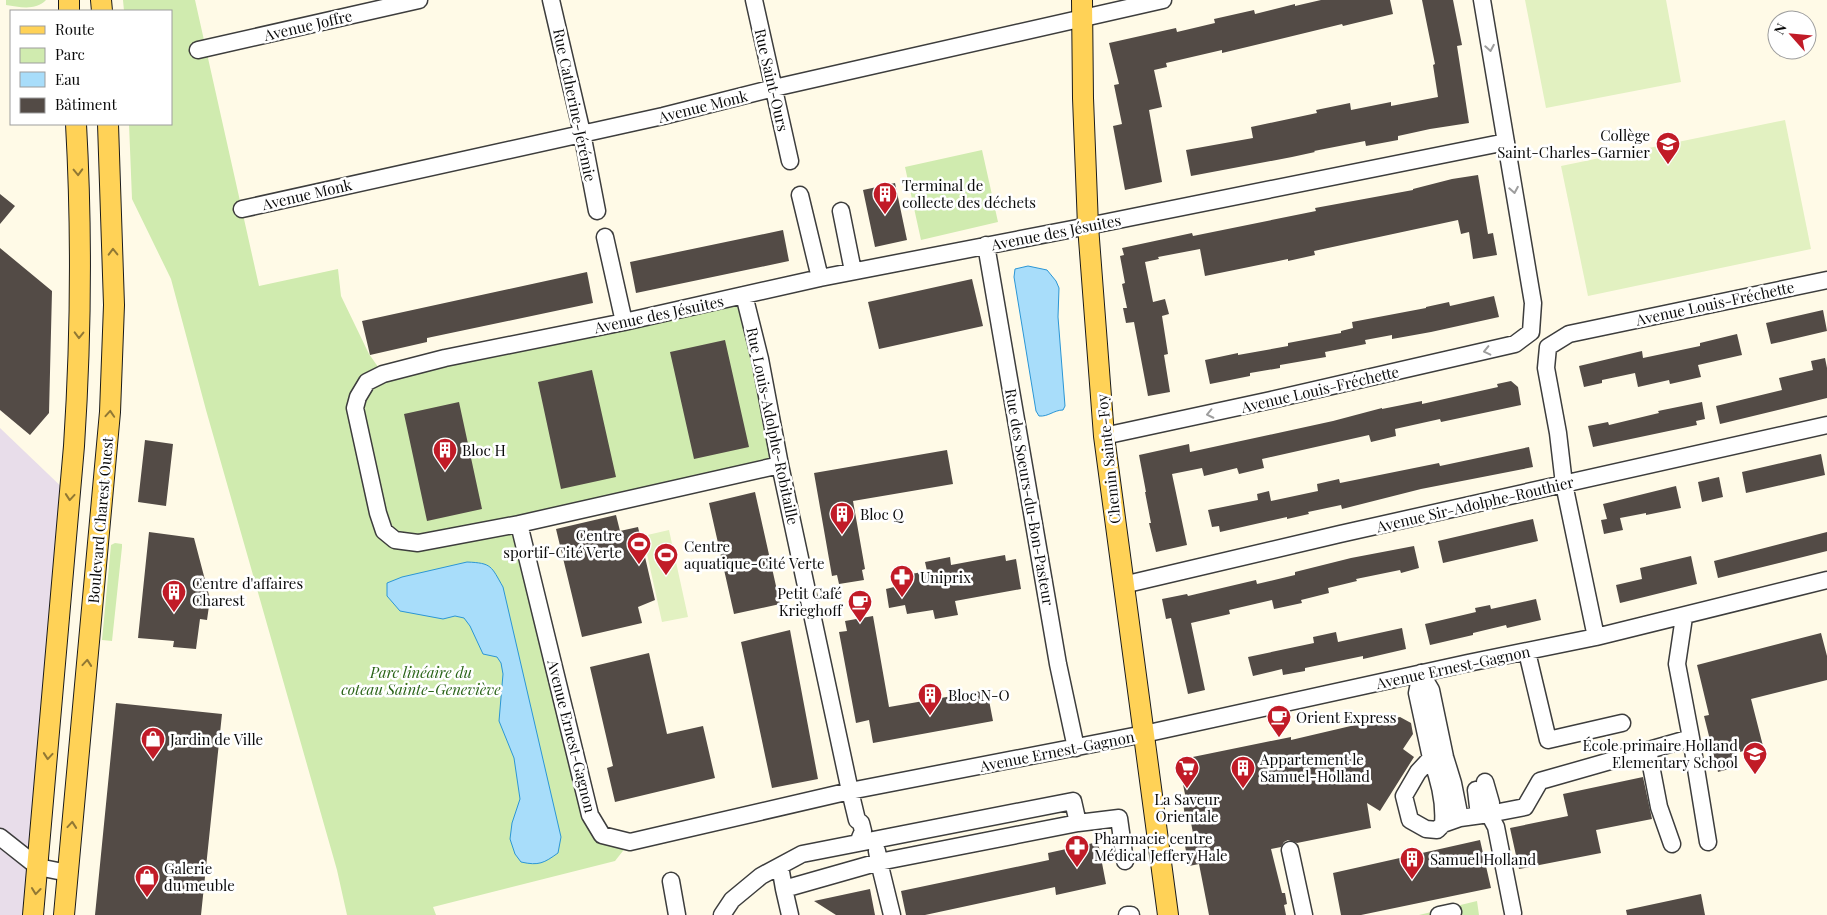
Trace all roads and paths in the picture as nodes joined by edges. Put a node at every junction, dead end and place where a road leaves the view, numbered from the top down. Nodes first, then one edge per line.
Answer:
1 (419, 0) edge
2 (551, 0) edge
3 (754, 0) edge
4 (1163, 0) edge
5 (1482, 0) edge
6 (1082, 9) edge
7 (198, 50) dead end
8 (774, 88) junction
9 (76, 125) edge
10 (108, 125) edge
11 (582, 133) junction
12 (1506, 142) junction
13 (790, 161) dead end
14 (800, 195) dead end
15 (242, 209) dead end
16 (597, 211) dead end
17 (841, 211) dead end
18 (1088, 226) junction
19 (605, 237) dead end
20 (986, 246) junction
21 (853, 271) junction
22 (820, 278) junction
23 (1827, 280) edge
24 (744, 295) junction
25 (624, 322) junction
26 (1827, 426) edge
27 (1104, 436) junction
28 (780, 465) junction
29 (1564, 484) junction
30 (520, 524) junction
31 (1827, 580) edge
32 (1123, 585) junction
33 (1684, 616) junction
34 (1596, 637) junction
35 (1526, 652) junction
36 (1421, 673) junction
37 (1622, 723) dead end
38 (1144, 734) junction
39 (1690, 738) junction
40 (1076, 748) junction
41 (1648, 750) junction
42 (1431, 758) junction
43 (1480, 786) dead end
44 (850, 792) junction
45 (1489, 814) junction
46 (1444, 816) junction
47 (1460, 818) junction
48 (1078, 823) junction
49 (0, 837) edge
50 (865, 840) junction
51 (1708, 842) dead end
52 (1672, 844) dead end
53 (1290, 850) dead end
54 (1125, 861) dead end
55 (879, 862) junction
56 (780, 866) junction
57 (38, 867) junction
58 (68, 873) junction
59 (671, 881) dead end
60 (784, 889) junction
61 (1513, 913) dead end
62 (33, 915) edge
63 (64, 915) edge
64 (677, 915) edge
65 (722, 915) edge
66 (790, 915) edge
67 (892, 915) edge
68 (1127, 915) edge
69 (1131, 915) edge
70 (1168, 915) edge
71 (1304, 915) edge

1 - 7 street, Avenue Joffre
2 - 11 street, Rue Catherine-Jérémie
3 - 8 street, Rue Saint-Ours
4 - 6 street, Avenue Monk
5 -> 12 street
6 - 8 street, Avenue Monk
6 - 18 main road, Chemin Sainte-Foy
8 - 11 street, Avenue Monk
8 - 13 street, Rue Saint-Ours
9 -> 57 main road
58 -> 10 main road, Boulevard Charest Ouest
11 - 15 street, Avenue Monk
11 - 16 street, Rue Catherine-Jérémie
12 - 18 street, Avenue des Jésuites
12 -> 27 street, Avenue Louis-Fréchette
14 - 22 street
17 - 21 street
18 - 20 street, Avenue des Jésuites
18 - 27 main road, Chemin Sainte-Foy
19 - 25 street
20 - 21 street, Avenue des Jésuites
20 - 40 street, Rue des Soeurs-du-Bon-Pasteur
21 - 22 street, Avenue des Jésuites
22 - 24 street, Avenue des Jésuites
23 - 29 street, Avenue Louis-Fréchette
24 - 25 street, Avenue des Jésuites
24 - 28 street, Rue Louis-Adolphe-Robitaille
25 - 30 street, Avenue des Jésuites
26 - 29 street, Avenue Sir-Adolphe-Routhier
27 - 32 main road, Chemin Sainte-Foy
28 - 30 street, Avenue des Jésuites
28 - 44 street, Rue Louis-Adolphe-Robitaille
29 - 32 street, Avenue Sir-Adolphe-Routhier
29 - 34 street
30 - 44 street, Avenue Ernest-Gagnon
31 - 33 street, Avenue Ernest-Gagnon
32 - 38 main road, Chemin Sainte-Foy
33 - 34 street, Avenue Ernest-Gagnon
33 - 39 street
34 - 35 street, Avenue Ernest-Gagnon
35 - 36 street, Avenue Ernest-Gagnon
35 - 37 street
36 - 38 street, Avenue Ernest-Gagnon
36 - 42 street
36 - 47 street
38 - 40 street, Avenue Ernest-Gagnon
38 - 70 main road, Chemin Sainte-Foy
39 - 41 street
39 - 51 street
40 - 44 street, Avenue Ernest-Gagnon
41 - 45 street
41 - 52 street
42 - 46 street
42 - 46 street
43 - 45 street
44 - 50 street, Rue Louis-Adolphe-Robitaille
45 - 47 street
45 - 61 street
46 - 47 street
48 - 50 street
48 - 54 street
48 - 55 street
49 - 57 street
50 - 55 street
50 - 56 street
53 - 71 street
55 - 60 street
55 - 67 street
56 - 60 street
56 - 65 street
57 - 58 street
57 -> 62 main road
58 - 63 main road, Boulevard Charest Ouest
59 - 64 street
60 - 66 street
68 - 69 street

